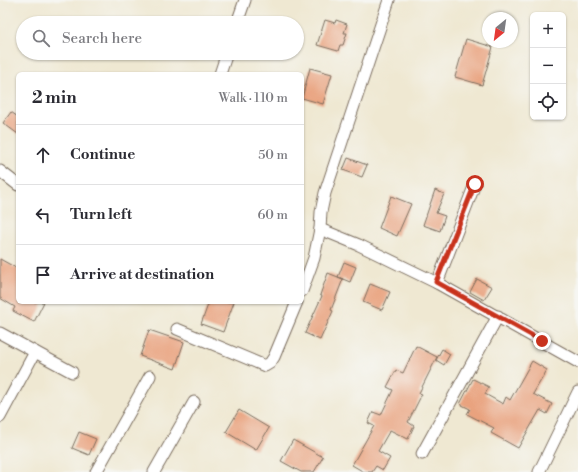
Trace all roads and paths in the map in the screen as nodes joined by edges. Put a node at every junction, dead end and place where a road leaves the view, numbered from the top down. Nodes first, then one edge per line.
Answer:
1 (245, 0) edge
2 (389, 0) edge
3 (239, 16) edge
4 (225, 60) edge
5 (221, 72) edge
6 (0, 171) edge
7 (16, 183) edge
8 (475, 184) dead end
9 (320, 229) junction
10 (304, 278) edge
11 (436, 282) junction
12 (296, 304) edge
13 (498, 316) junction
14 (177, 329) dead end
15 (0, 333) edge
16 (35, 352) junction
17 (578, 362) edge
18 (72, 372) dead end
19 (150, 376) dead end
20 (578, 392) edge
21 (194, 402) dead end
22 (0, 417) edge
23 (422, 454) dead end
24 (96, 472) edge
25 (154, 472) edge
26 (539, 472) edge

1 - 3 street
2 - 9 street
4 - 5 street
6 - 7 street
8 - 11 street
9 - 10 street
9 - 11 street
11 - 13 street
12 - 14 street
13 - 17 street
13 - 23 street
15 - 16 street
16 - 18 street
16 - 22 street
19 - 24 street
20 - 26 street
21 - 25 street

